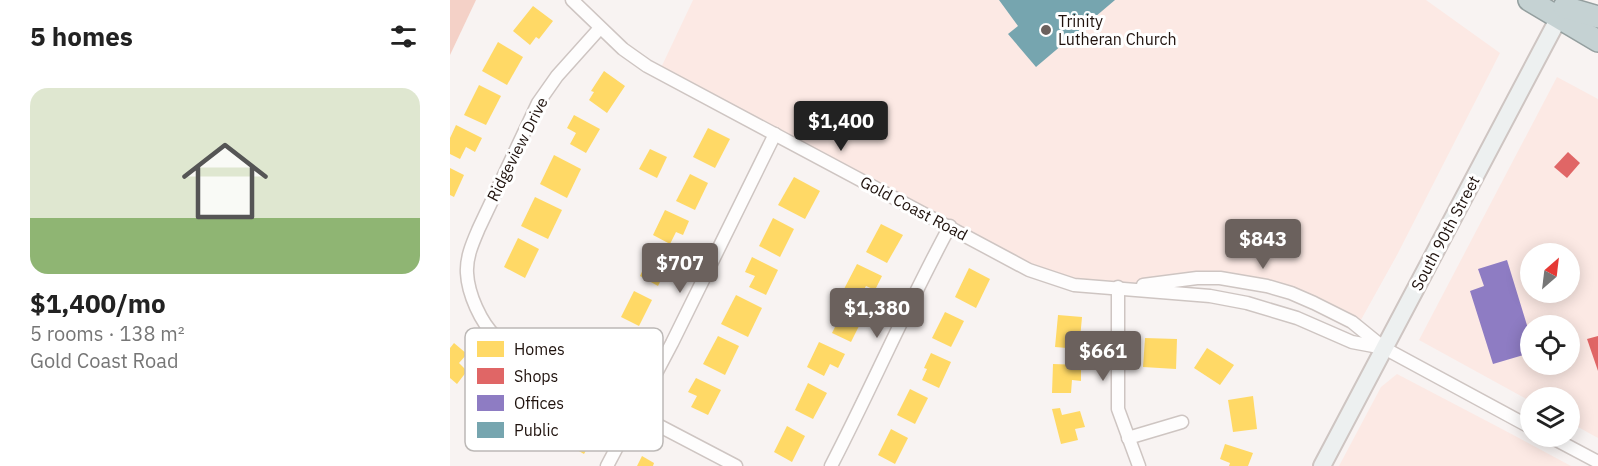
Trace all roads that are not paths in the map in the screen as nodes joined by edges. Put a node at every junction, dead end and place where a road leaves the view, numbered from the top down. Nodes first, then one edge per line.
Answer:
1 (572, 0) edge
2 (1529, 0) edge
3 (1563, 8) edge
4 (1598, 17) edge
5 (600, 28) junction
6 (1598, 41) edge
7 (775, 134) junction
8 (950, 226) junction
9 (1118, 287) junction
10 (490, 328) edge
11 (1384, 348) junction
12 (663, 360) edge
13 (1182, 422) dead end
14 (1520, 422) edge
15 (663, 428) edge
16 (1128, 438) junction
17 (1570, 447) edge
18 (615, 451) edge
19 (1598, 462) edge
20 (607, 466) edge
21 (736, 466) edge
22 (831, 466) edge
23 (1138, 466) edge
24 (1322, 466) edge

1 - 5 street, Gold Coast Road
2 - 3 highway
3 - 4 highway
3 - 6 highway
3 - 11 street, South 90th Street
5 - 7 street, Gold Coast Road
5 - 10 street, Ridgeview Drive
7 - 8 street, Gold Coast Road
7 - 12 street
8 - 9 street, Gold Coast Road
8 - 22 street
9 - 11 street, Gold Coast Road
9 - 11 street, Gold Coast Road
9 - 16 street
11 - 14 street
11 - 24 street, South 90th Street
13 - 16 street
15 - 21 street
16 - 23 street
17 - 19 street
18 - 20 street

